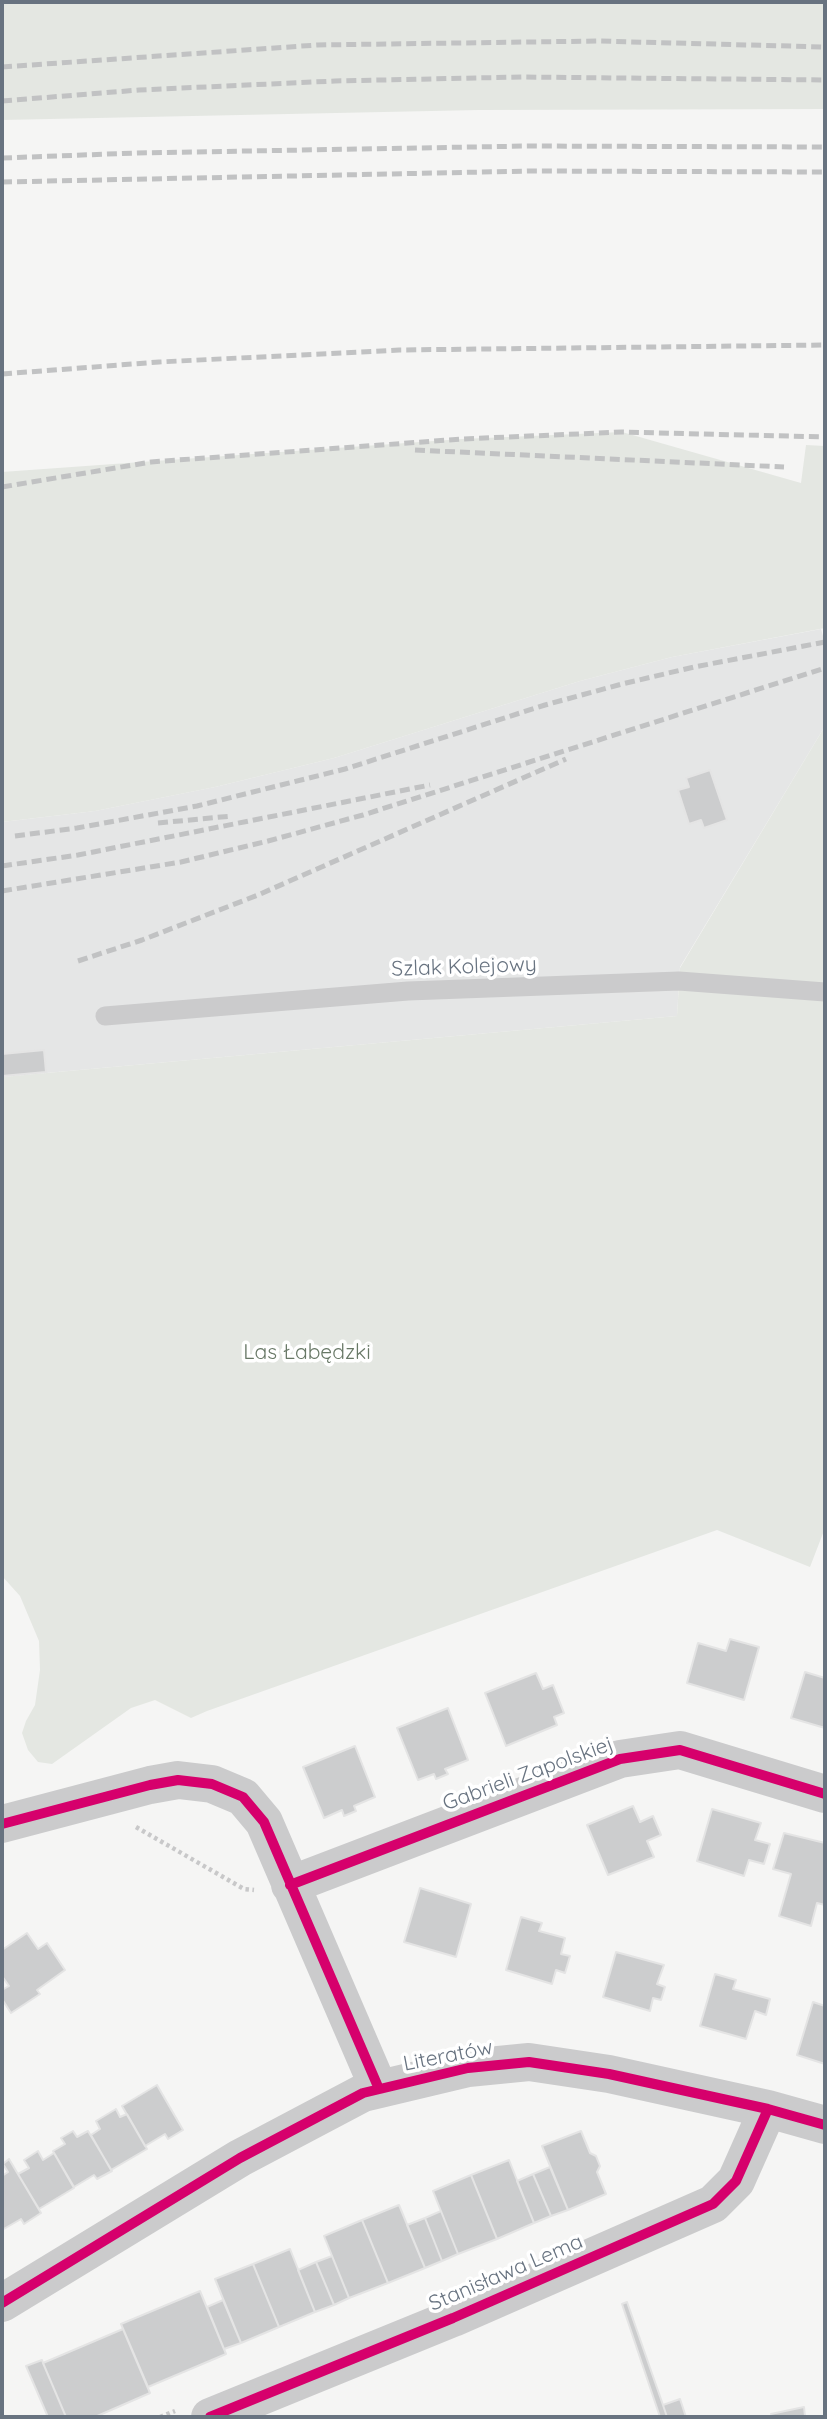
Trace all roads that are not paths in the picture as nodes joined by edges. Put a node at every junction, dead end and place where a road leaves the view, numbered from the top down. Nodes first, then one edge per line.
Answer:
1 (825, 992) edge
2 (105, 1016) dead end
3 (825, 1794) edge
4 (2, 1824) edge
5 (277, 1888) junction
6 (379, 2089) junction
7 (768, 2109) junction
8 (825, 2125) edge
9 (2, 2303) edge
10 (210, 2417) edge

1 - 2 lane, Szlak Kolejowy
3 - 5 street, Gabrieli Zapolskiej
4 - 5 street
5 - 6 street
6 - 7 street, Literatów
6 - 9 street, Literatów
7 - 8 street, Literatów
7 - 10 street, Stanisława Lema

